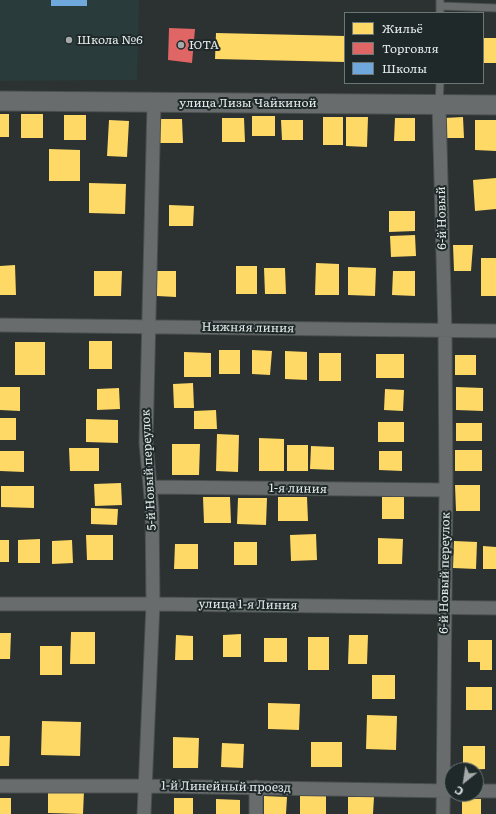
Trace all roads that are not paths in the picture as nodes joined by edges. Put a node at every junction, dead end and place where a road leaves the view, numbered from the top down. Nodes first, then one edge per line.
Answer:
1 (440, 6) edge
2 (496, 8) edge
3 (440, 84) edge
4 (0, 101) edge
5 (154, 103) junction
6 (440, 105) junction
7 (496, 105) edge
8 (0, 325) edge
9 (148, 327) junction
10 (496, 331) edge
11 (445, 332) junction
12 (151, 487) junction
13 (446, 490) junction
14 (0, 604) edge
15 (153, 604) junction
16 (445, 608) junction
17 (496, 608) edge
18 (448, 762) edge
19 (0, 786) edge
20 (145, 786) junction
21 (256, 787) junction
22 (444, 791) edge
23 (484, 791) edge
24 (496, 791) edge
25 (446, 802) edge
26 (144, 814) edge
27 (256, 814) edge
28 (443, 814) edge

1 - 2 lane
3 - 6 lane
4 - 5 main road, улица Лизы Чайкиной
5 - 6 main road, улица Лизы Чайкиной
5 - 9 street, 5-й Новый переулок
6 - 7 main road, улица Лизы Чайкиной
6 - 11 street, 6-й Новый
8 - 9 street, Нижняя линия
9 - 11 street, Нижняя линия
9 - 12 street, 5-й Новый переулок
10 - 11 street, Нижняя линия
11 - 13 street, 6-й Новый переулок
12 - 13 street, 1-я линия
12 - 15 street, 5-й Новый переулок
13 - 16 street, 6-й Новый переулок
14 - 15 street, улица 1-я Линия
15 - 16 street, улица 1-я Линия
15 - 20 street, 5-й Новый переулок
16 - 17 street, улица 1-я Линия
16 - 18 street, 6-й Новый переулок
19 - 20 street, 1-й Линейный проезд
20 - 21 street, 1-й Линейный проезд
20 - 26 street, 5-й Новый переулок
21 - 22 street, 1-й Линейный проезд
21 - 27 street
23 - 24 street
25 - 28 street, 6-й Новый переулок

